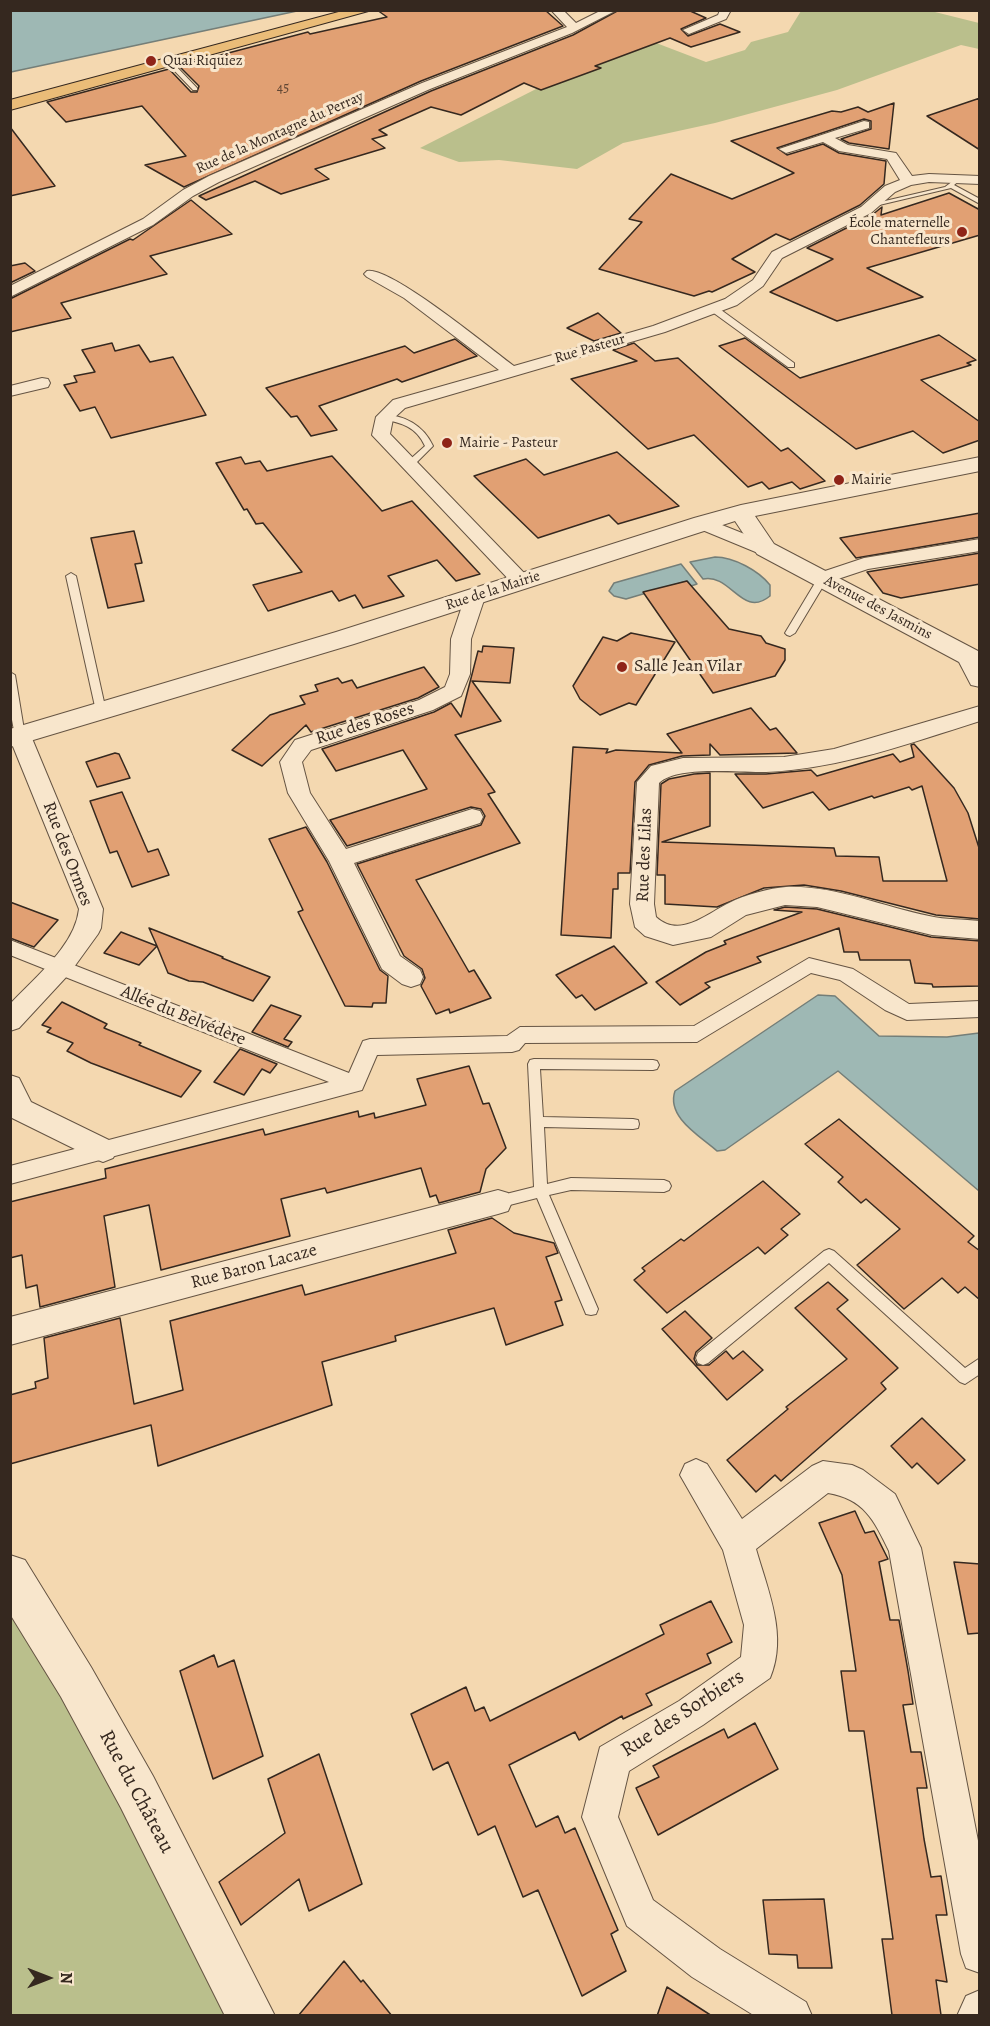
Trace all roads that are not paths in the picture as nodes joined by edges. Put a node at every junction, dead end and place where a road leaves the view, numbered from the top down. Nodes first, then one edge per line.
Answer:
1 (365, 10) edge
2 (556, 10) edge
3 (612, 10) edge
4 (726, 10) edge
5 (573, 27) junction
6 (689, 30) dead end
7 (169, 62) junction
8 (195, 89) dead end
9 (10, 105) edge
10 (864, 125) dead end
11 (825, 137) junction
12 (786, 149) dead end
13 (980, 180) edge
14 (908, 181) junction
15 (954, 183) junction
16 (980, 202) edge
17 (875, 204) junction
18 (372, 274) dead end
19 (10, 292) edge
20 (714, 309) junction
21 (791, 365) dead end
22 (512, 372) junction
23 (42, 382) dead end
24 (10, 391) edge
25 (385, 417) junction
26 (980, 464) edge
27 (409, 465) junction
28 (741, 512) junction
29 (702, 523) junction
30 (980, 545) edge
31 (765, 549) junction
32 (71, 576) dead end
33 (823, 578) junction
34 (521, 581) junction
35 (475, 597) junction
36 (790, 633) dead end
37 (974, 656) edge
38 (10, 675) edge
39 (980, 679) edge
40 (101, 711) junction
41 (980, 713) edge
42 (15, 737) edge
43 (472, 817) dead end
44 (340, 859) junction
45 (980, 930) edge
46 (10, 947) edge
47 (60, 967) junction
48 (411, 977) dead end
49 (980, 1009) edge
50 (10, 1021) edge
51 (653, 1065) dead end
52 (355, 1084) junction
53 (10, 1086) edge
54 (537, 1122) junction
55 (633, 1124) dead end
56 (103, 1150) junction
57 (10, 1175) edge
58 (664, 1185) dead end
59 (541, 1191) junction
60 (498, 1202) joint
61 (591, 1309) dead end
62 (10, 1331) edge
63 (703, 1358) dead end
64 (980, 1365) edge
65 (696, 1475) dead end
66 (738, 1543) junction
67 (10, 1575) edge
68 (980, 1954) edge
69 (980, 2010) edge
70 (251, 2016) edge
71 (792, 2016) edge
72 (977, 2016) edge

1 - 7 main road
2 - 5 street
3 - 5 street, Rue de la Montagne du Perray
4 - 6 street
5 - 19 street, Rue de la Montagne du Perray
7 - 8 lane
7 - 9 main road
10 - 11 street
11 - 12 street
11 - 14 street
13 - 15 street, Rue Pasteur
14 - 15 street, Rue Pasteur
14 - 17 street, Rue Pasteur
15 - 16 lane
15 - 17 lane
17 - 20 street, Rue Pasteur
18 - 22 street
20 - 21 lane
20 - 22 street, Rue Pasteur
22 - 25 street, Rue Pasteur
23 - 24 street
25 - 27 street
25 - 27 lane
26 - 28 street, Rue de la Mairie
27 - 34 street
28 - 29 street, Rue de la Mairie
28 - 31 street
29 - 31 street, Avenue des Jasmins
29 - 34 street, Rue de la Mairie
30 - 33 street
31 - 33 street, Avenue des Jasmins
32 - 40 lane
33 - 36 lane
33 - 37 street, Avenue des Jasmins
34 - 35 street, Rue de la Mairie
35 - 40 street, Rue de la Mairie
35 - 44 street, Rue des Roses
37 - 39 street, Avenue des Jasmins
38 - 42 lane
40 - 42 street, Rue de la Mairie
41 - 45 street, Rue des Lilas
42 - 47 street, Rue des Ormes
43 - 44 street
44 - 48 street, Rue des Roses
46 - 47 street, Allée du Belvédère
47 - 50 street, Rue des Ormes
47 - 52 street, Allée du Belvédère
49 - 52 street
51 - 54 lane
52 - 56 street
53 - 56 street
54 - 55 lane
54 - 59 lane
56 - 57 street
58 - 59 lane
59 - 60 lane
59 - 61 lane
60 - 62 street, Rue Baron Lacaze
63 - 64 lane
65 - 66 street, Rue des Sorbiers
66 - 68 street
66 - 71 street, Rue des Sorbiers
67 - 70 street, Rue du Château
69 - 72 street

